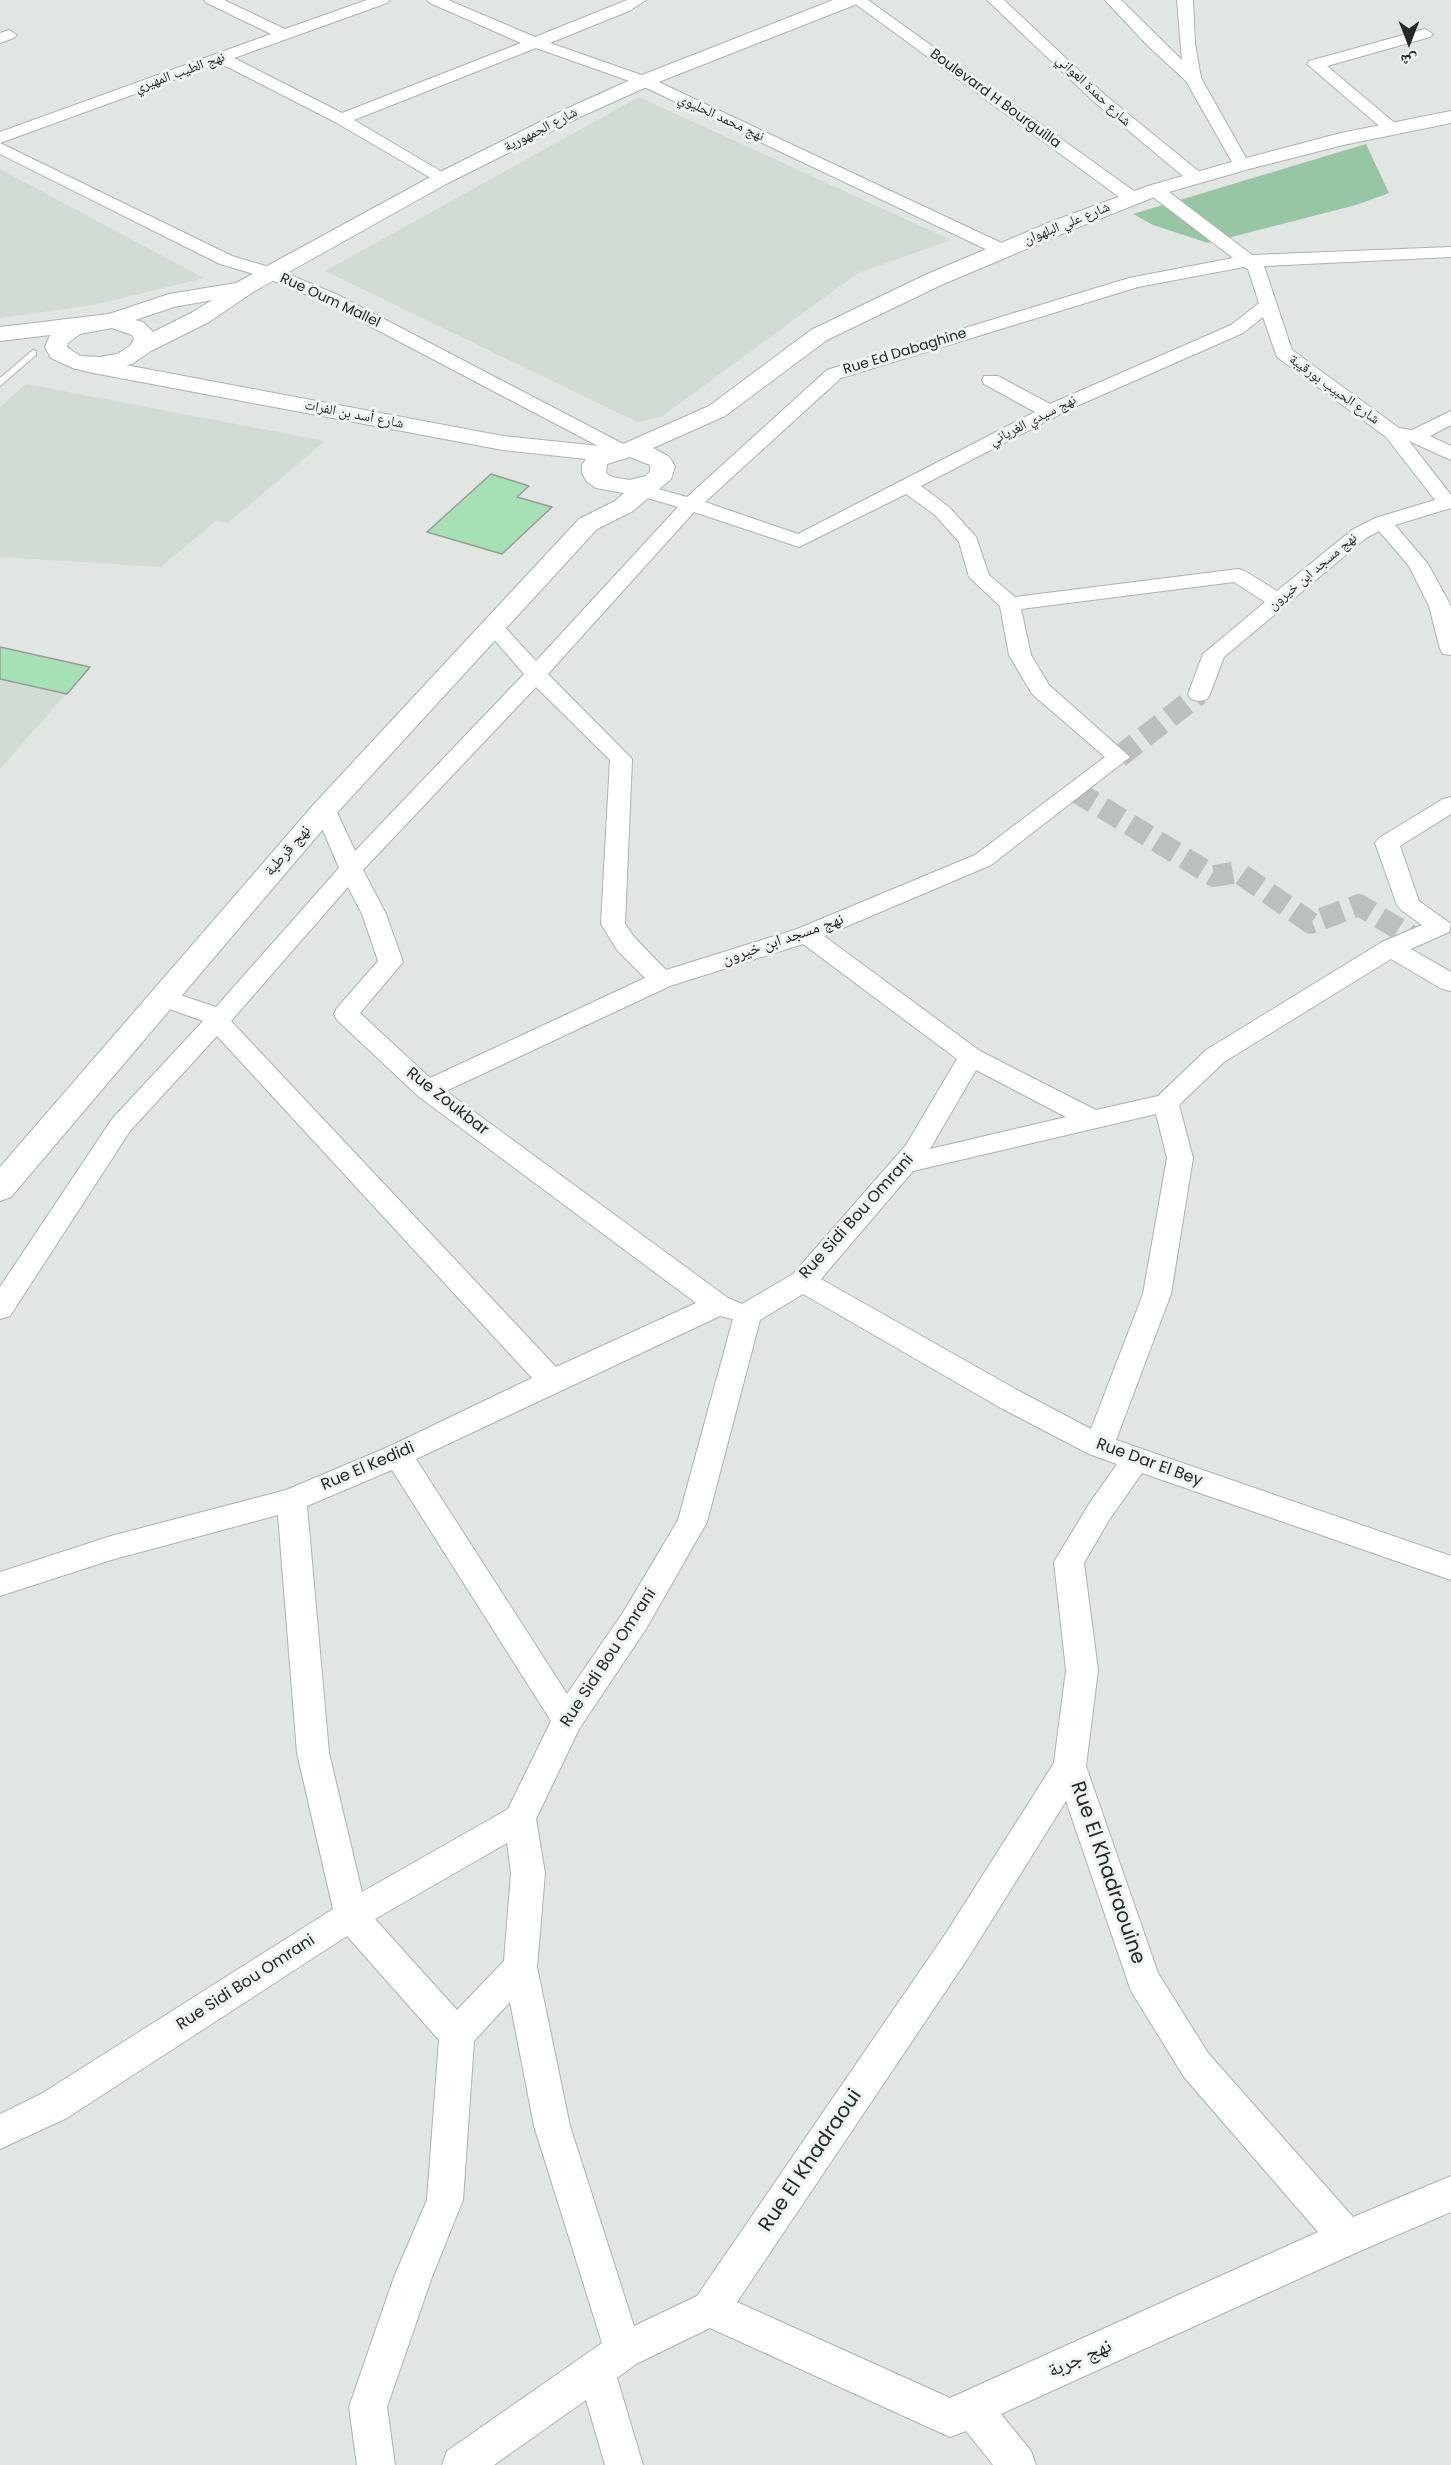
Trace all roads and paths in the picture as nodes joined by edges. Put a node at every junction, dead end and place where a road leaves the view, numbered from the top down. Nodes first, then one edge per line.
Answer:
1 (212, 0) edge
2 (382, 0) edge
3 (435, 0) edge
4 (638, 0) edge
5 (850, 0) edge
6 (858, 0) edge
7 (995, 0) edge
8 (1113, 0) edge
9 (1185, 0) edge
10 (284, 34) junction
11 (1425, 34) dead end
12 (533, 42) junction
13 (222, 58) junction
14 (1193, 78) junction
15 (644, 81) junction
16 (1451, 117) edge
17 (341, 119) junction
18 (1391, 128) junction
19 (0, 138) edge
20 (0, 148) edge
21 (1242, 165) junction
22 (1196, 178) junction
23 (441, 179) junction
24 (1155, 190) junction
25 (1132, 198) junction
26 (1002, 250) junction
27 (1451, 252) edge
28 (1246, 261) junction
29 (270, 273) junction
30 (245, 287) junction
31 (1267, 305) junction
32 (112, 321) junction
33 (83, 325) junction
34 (0, 334) edge
35 (141, 348) junction
36 (0, 349) edge
37 (33, 353) junction
38 (64, 358) junction
39 (88, 364) junction
40 (991, 380) dead end
41 (0, 383) edge
42 (206, 386) junction
43 (717, 411) junction
44 (1050, 411) junction
45 (1451, 417) edge
46 (1394, 433) junction
47 (1415, 436) junction
48 (503, 443) junction
49 (620, 452) junction
50 (1451, 454) edge
51 (595, 475) junction
52 (653, 482) junction
53 (908, 486) junction
54 (691, 504) junction
55 (1449, 505) edge
56 (1382, 522) junction
57 (588, 524) junction
58 (1278, 601) junction
59 (1010, 604) junction
60 (493, 626) junction
61 (1451, 649) edge
62 (536, 674) junction
63 (1199, 694) tunnel mouth
64 (1451, 804) edge
65 (325, 809) junction
66 (351, 869) junction
67 (806, 935) junction
68 (1391, 948) junction
69 (661, 981) junction
70 (1451, 983) edge
71 (162, 997) junction
72 (217, 1021) junction
73 (971, 1057) junction
74 (427, 1090) junction
75 (1166, 1103) junction
76 (1093, 1120) junction
77 (905, 1164) junction
78 (0, 1189) edge
79 (803, 1281) junction
80 (718, 1305) junction
81 (0, 1309) edge
82 (748, 1314) junction
83 (552, 1380) junction
84 (1099, 1446) junction
85 (398, 1455) junction
86 (1136, 1459) junction
87 (292, 1500) junction
88 (1451, 1568) edge
89 (0, 1584) edge
90 (567, 1720) junction
91 (1070, 1766) junction
92 (520, 1819) junction
93 (351, 1916) junction
94 (520, 1967) junction
95 (457, 2035) junction
96 (0, 2132) edge
97 (1451, 2194) edge
98 (1347, 2238) junction
99 (710, 2309) junction
100 (610, 2361) junction
101 (972, 2408) junction
102 (376, 2465) edge
103 (461, 2465) edge
104 (624, 2465) edge
105 (1017, 2465) edge

1 - 10 street
2 - 10 street, نهج الطيب المهيري
3 - 12 street, نهج محمد الحليوي
4 - 12 street
5 - 15 street, شارع الجمهورية
6 - 25 street, Boulevard H Bourguilla
7 - 22 street, شارع حمدة العواني
8 - 14 street
9 - 14 street
10 - 13 street, نهج الطيب المهيري
11 - 18 street
12 - 15 street, نهج محمد الحليوي
12 - 17 street
13 - 17 street
13 - 19 street, نهج الطيب المهيري
14 - 21 street
15 - 23 street, شارع الجمهورية
15 - 26 street, نهج محمد الحليوي
16 - 18 street, شارع علي البلهوان
17 - 23 street
18 - 21 street, شارع علي البلهوان
20 - 29 street, Rue Oum Mallel
21 - 22 street, شارع علي البلهوان
22 - 24 street, شارع علي البلهوان
23 - 29 street, شارع الجمهورية
24 - 25 street, شارع علي البلهوان
24 - 28 street, شارع الحبيب بورقيبة
25 - 26 street, شارع علي البلهوان
26 - 43 street, شارع علي البلهوان
27 - 28 street, Rue Ed Dabaghine
28 - 31 street, شارع الحبيب بورقيبة
28 - 54 street, Rue Ed Dabaghine
29 - 30 street, شارع الجمهورية
29 - 49 street, Rue Oum Mallel
30 - 32 street
30 - 35 street
31 - 44 street, نهج سيدي الغرياني
31 - 46 street, شارع الحبيب بورقيبة
32 - 33 street
32 - 35 street
33 - 34 street
33 - 38 street
35 - 39 street
35 - 42 street
36 - 37 street, شارع أسد بن الفرات
37 - 38 street, شارع أسد بن الفرات
37 - 41 lane
38 - 39 street, شارع أسد بن الفرات
39 - 42 street, شارع أسد بن الفرات
40 - 44 street
42 - 48 street, شارع أسد بن الفرات
43 - 49 street
43 - 52 street
44 - 53 street, نهج سيدي الغرياني
45 - 47 street
46 - 47 street, شارع الحبيب بورقيبة
46 - 55 street, نهج مسجد ابن خيرون
47 - 50 street, شارع الحبيب بورقيبة
48 - 49 street
48 - 51 street
49 - 51 street
49 - 52 street
51 - 52 street
51 - 57 street
52 - 54 street
52 - 57 street
53 - 54 street, نهج سيدي الغرياني
53 - 59 street
54 - 62 street, Rue Ed Dabaghine
55 - 56 street, نهج مسجد ابن خيرون
56 - 58 street, نهج مسجد ابن خيرون
56 - 61 street
57 - 60 street, نهج قرطبة
58 - 59 street
58 - 63 street, نهج مسجد ابن خيرون
59 - 67 street, نهج مسجد ابن خيرون
60 - 62 street
60 - 65 street, نهج قرطبة
62 - 66 street, Rue Ed Dabaghine
62 - 69 street
64 - 68 street
65 - 66 street, Rue Zoukbar
65 - 71 street, نهج قرطبة
66 - 72 street, Rue Ed Dabaghine
66 - 74 street, Rue Zoukbar
67 - 69 street, نهج مسجد ابن خيرون
67 - 73 street
68 - 70 street
68 - 75 street
69 - 74 street, نهج مسجد ابن خيرون
71 - 72 street
71 - 78 street, نهج قرطبة
72 - 81 street, Rue Ed Dabaghine
72 - 83 street
73 - 76 street
73 - 77 street, Rue Sidi Bou Omrani
74 - 80 street, Rue Zoukbar
75 - 76 street
75 - 84 street
76 - 77 street
77 - 79 street, Rue Sidi Bou Omrani
79 - 82 street, Rue Sidi Bou Omrani
79 - 84 street, Rue Dar El Bey
80 - 82 street, Rue Zoukbar
80 - 83 street, Rue El Kedidi
82 - 90 street, Rue Sidi Bou Omrani
83 - 85 street, Rue El Kedidi
84 - 86 street, Rue Dar El Bey
85 - 87 street, Rue El Kedidi
85 - 90 street
86 - 88 street, Rue Dar El Bey
86 - 91 street, Rue El Khadraouine
87 - 89 street, Rue El Kedidi
87 - 93 street
90 - 92 street, Rue Sidi Bou Omrani
91 - 98 street, Rue El Khadraouine
91 - 99 street, Rue El Khadraoui
92 - 93 street, Rue Sidi Bou Omrani
92 - 94 street
93 - 95 street
93 - 96 street, Rue Sidi Bou Omrani
94 - 95 street
94 - 100 street
95 - 102 street
97 - 98 street, نهج جربة
98 - 101 street, نهج جربة
99 - 100 street
99 - 101 street, نهج جربة
100 - 103 street
100 - 104 street
101 - 105 street

